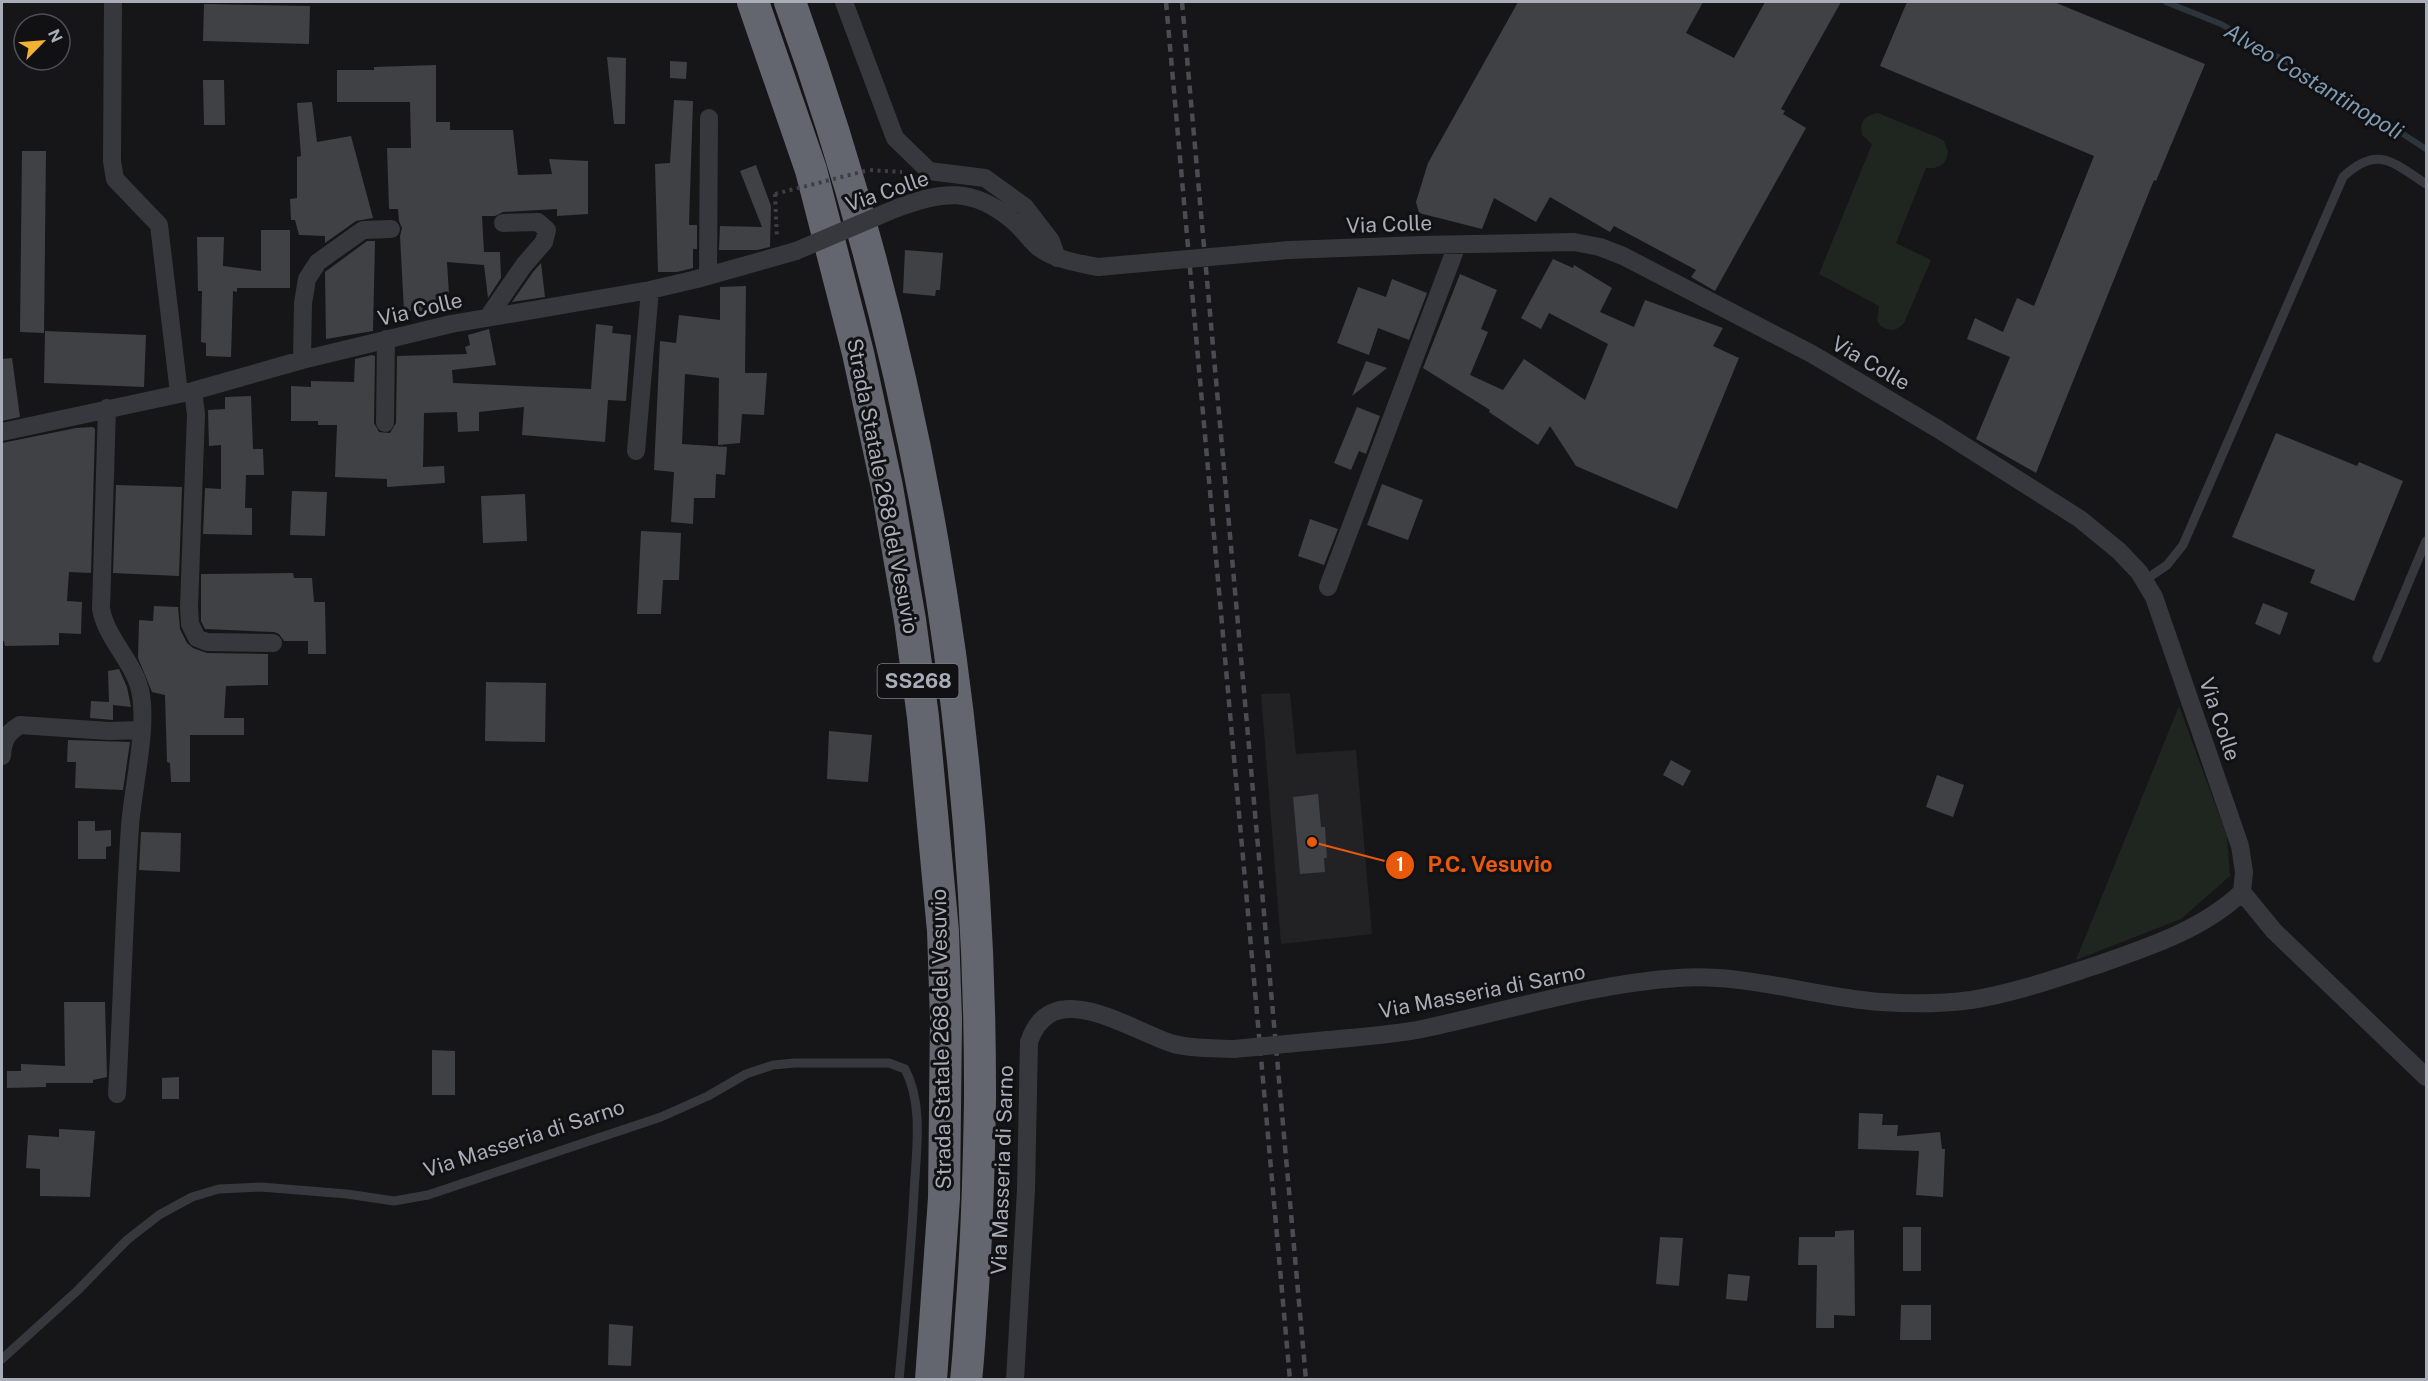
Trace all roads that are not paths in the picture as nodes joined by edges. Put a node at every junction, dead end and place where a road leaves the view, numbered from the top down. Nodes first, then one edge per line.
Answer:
1 (113, 2) edge
2 (753, 2) edge
3 (790, 2) edge
4 (844, 2) edge
5 (709, 118) dead end
6 (2427, 184) edge
7 (503, 223) dead end
8 (391, 229) dead end
9 (1457, 244) junction
10 (1057, 258) junction
11 (708, 275) junction
12 (650, 290) junction
13 (488, 317) junction
14 (386, 339) junction
15 (303, 360) junction
16 (186, 392) junction
17 (107, 408) junction
18 (385, 423) dead end
19 (2, 432) edge
20 (636, 451) dead end
21 (2427, 541) edge
22 (2145, 580) junction
23 (1328, 587) dead end
24 (273, 643) dead end
25 (2377, 658) dead end
26 (141, 730) junction
27 (2, 756) edge
28 (2242, 892) junction
29 (2427, 1077) edge
30 (117, 1094) dead end
31 (2, 1359) edge
32 (898, 1380) edge
33 (931, 1380) edge
34 (966, 1380) edge
35 (1015, 1380) edge

1 - 16 street
2 - 33 highway, Strada Statale 268 del Vesuvio / SS268
3 - 34 highway, Strada Statale 268 del Vesuvio / SS268
4 - 10 street
5 - 11 street
6 - 22 lane
7 - 13 street
8 - 15 street
9 - 10 street, Via Colle, bridge
9 - 22 street, Via Colle
9 - 23 street
10 - 11 street, Via Colle, bridge
11 - 12 street, Via Colle
12 - 13 street, Via Colle
12 - 20 street
13 - 14 street, Via Colle
14 - 15 street, Via Colle
14 - 18 street
15 - 16 street, Via Colle
16 - 17 street, Via Colle
16 - 24 street
17 - 19 street, Via Colle
17 - 26 street
21 - 25 lane
22 - 28 street, Via Colle
26 - 27 street
26 - 30 street
28 - 29 street
28 - 35 street, Via Masseria di Sarno, bridge
31 - 32 lane, Via Masseria di Sarno

